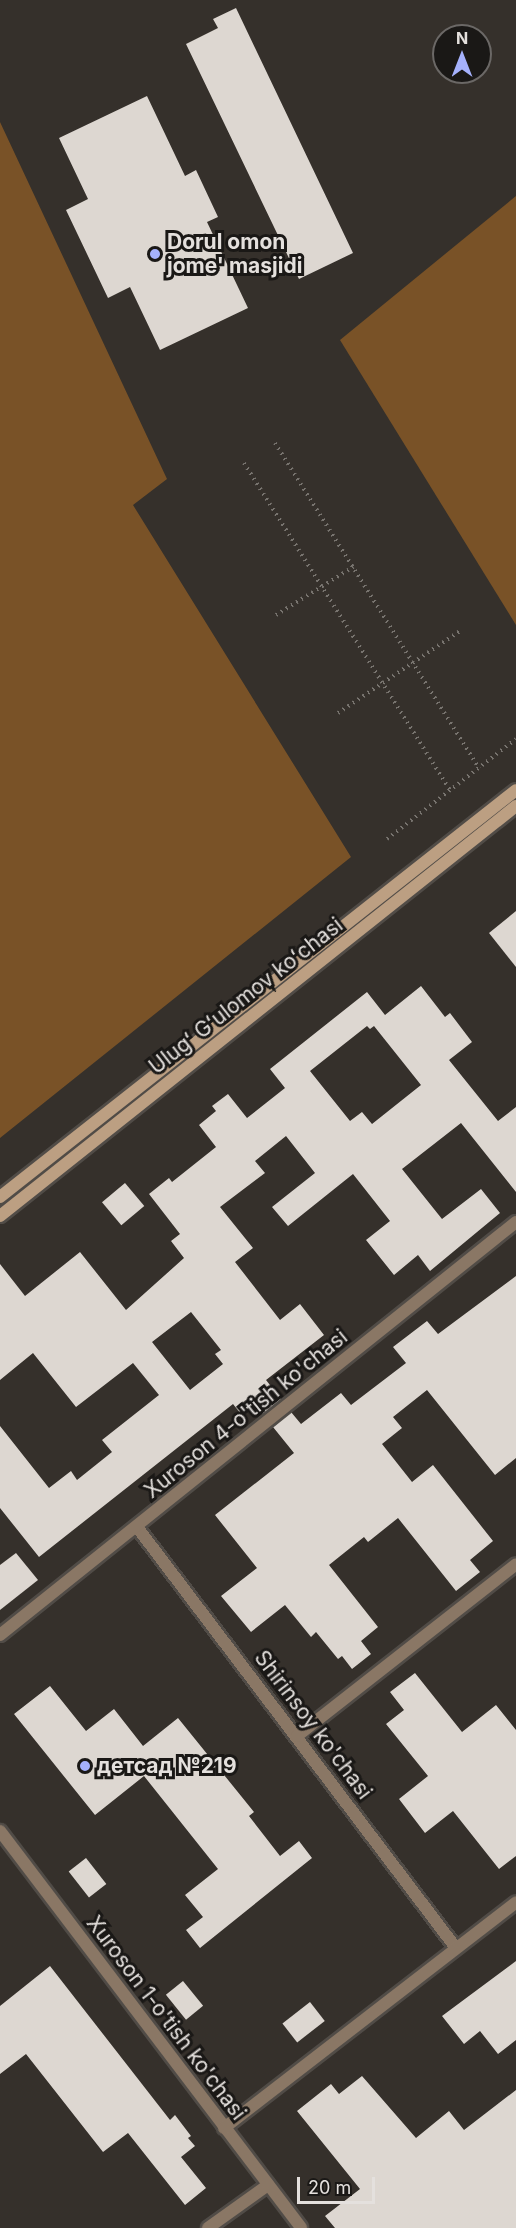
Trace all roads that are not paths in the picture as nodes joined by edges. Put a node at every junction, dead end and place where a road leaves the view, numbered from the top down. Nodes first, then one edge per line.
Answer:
1 (516, 790) edge
2 (516, 806) edge
3 (0, 1197) edge
4 (0, 1216) edge
5 (516, 1222) edge
6 (137, 1527) junction
7 (516, 1564) edge
8 (0, 1635) edge
9 (297, 1736) junction
10 (0, 1831) edge
11 (516, 1902) edge
12 (456, 1948) junction
13 (224, 2128) junction
14 (268, 2185) junction
15 (208, 2228) edge
16 (301, 2228) edge

1 - 3 main road, Ulugʻ Gʻulomov koʻchasi
2 - 4 main road, Ulugʻ Gʻulomov koʻchasi
5 - 6 street, Xuroson 4-o'tish ko'chasi
6 - 8 street, Xuroson 4-o'tish ko'chasi
6 - 9 street, Shirinsoy ko'chasi
7 - 9 street
9 - 12 street, Shirinsoy ko'chasi
10 - 13 street, Хuroson 1-o'tish ko'chasi
11 - 12 street
12 - 13 street
13 - 14 street, Хuroson 1-o'tish ko'chasi
14 - 15 street
14 - 16 street, Хuroson 1-o'tish ko'chasi

